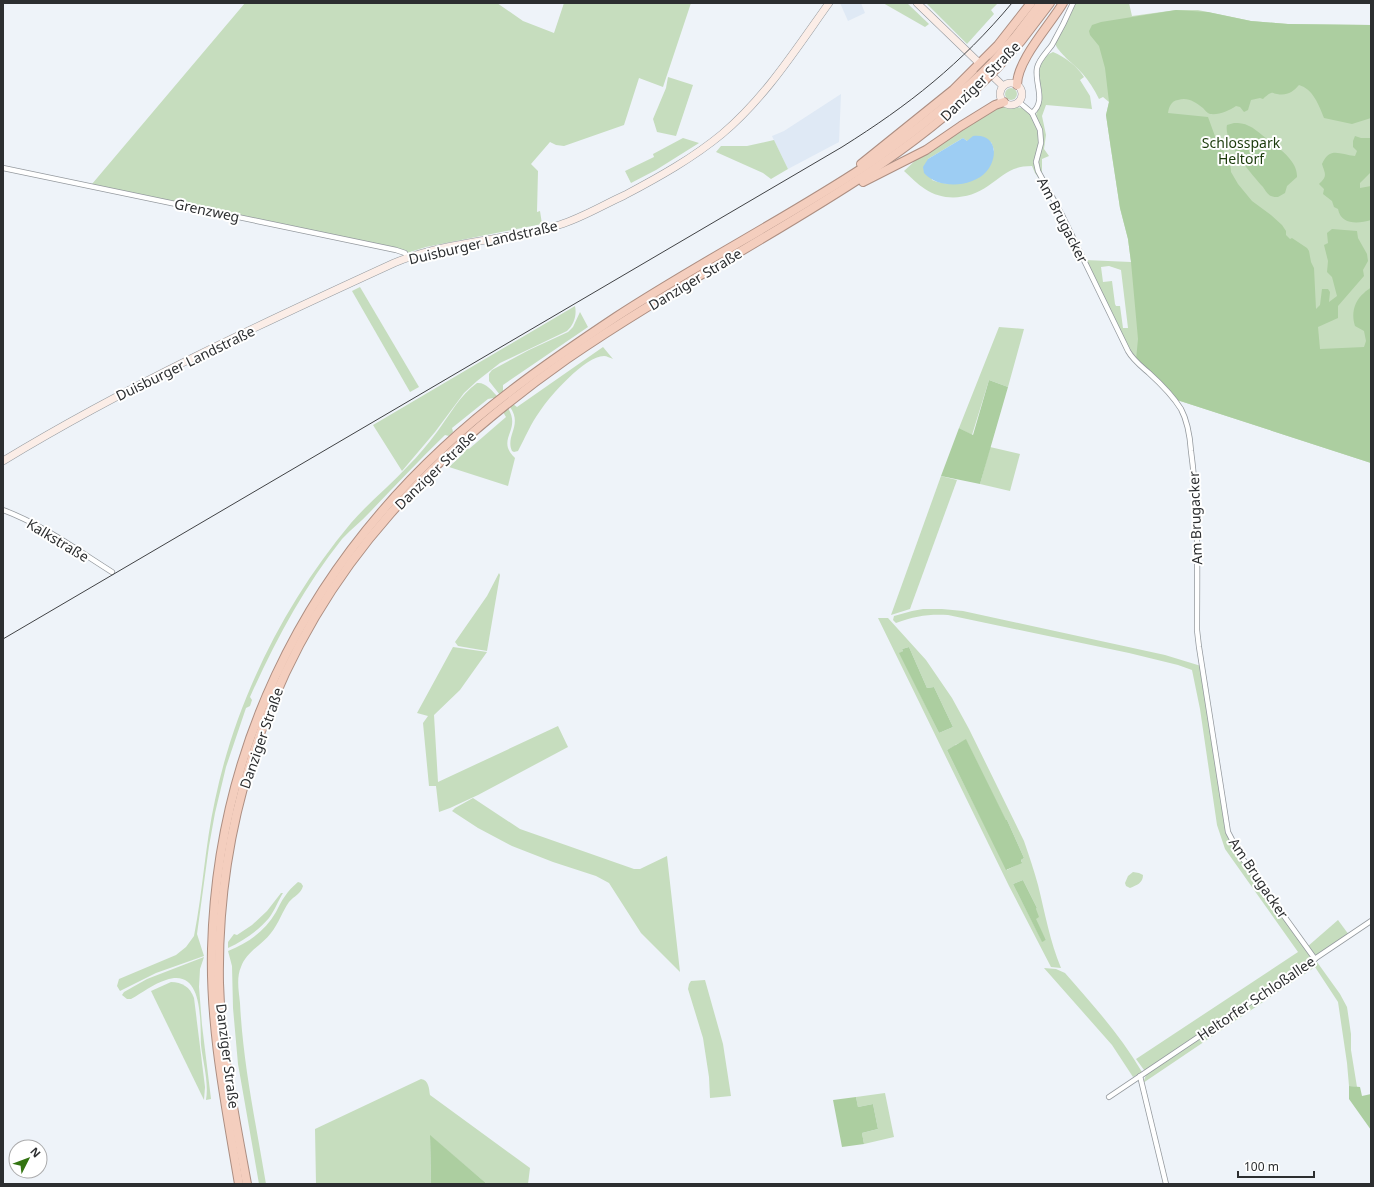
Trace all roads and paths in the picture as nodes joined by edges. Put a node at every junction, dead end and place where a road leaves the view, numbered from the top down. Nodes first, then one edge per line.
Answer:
1 (828, 3) edge
2 (917, 3) edge
3 (1031, 3) edge
4 (1041, 3) edge
5 (1050, 3) edge
6 (1063, 3) edge
7 (1073, 3) edge
8 (980, 63) junction
9 (995, 65) junction
10 (982, 78) junction
11 (1016, 85) junction
12 (1003, 86) junction
13 (1004, 102) junction
14 (1019, 102) junction
15 (1032, 113) junction
16 (3, 168) edge
17 (841, 183) junction
18 (851, 184) junction
19 (408, 258) junction
20 (3, 461) edge
21 (3, 510) edge
22 (112, 572) dead end
23 (1371, 921) edge
24 (1315, 959) junction
25 (1140, 1076) junction
26 (1109, 1097) dead end
27 (239, 1184) edge
28 (247, 1184) edge
29 (1166, 1184) edge

1 - 19 main road, Duisburger Landstraße
2 - 8 main road
3 - 8 highway
4 - 9 highway, Danziger Straße
5 - 9 highway, Danziger Straße
6 - 11 highway
7 - 15 street
8 - 12 main road
8 - 17 highway
9 - 10 highway, Danziger Straße, bridge
10 - 17 highway, Danziger Straße
10 - 18 highway, Danziger Straße
11 - 12 main road
11 - 14 main road
12 - 13 main road
13 - 14 main road
13 - 18 highway
14 - 15 street, Am Brugacker
15 - 24 street, Am Brugacker
16 - 19 street, Grenzweg
17 - 27 highway, Danziger Straße
18 - 28 highway, Danziger Straße
19 - 20 main road, Duisburger Landstraße
21 - 22 street, Kalkstraße
23 - 24 street, Heltorfer Schloßallee
24 - 25 street, Heltorfer Schloßallee
25 - 26 street, Heltorfer Schloßallee
25 - 29 street

